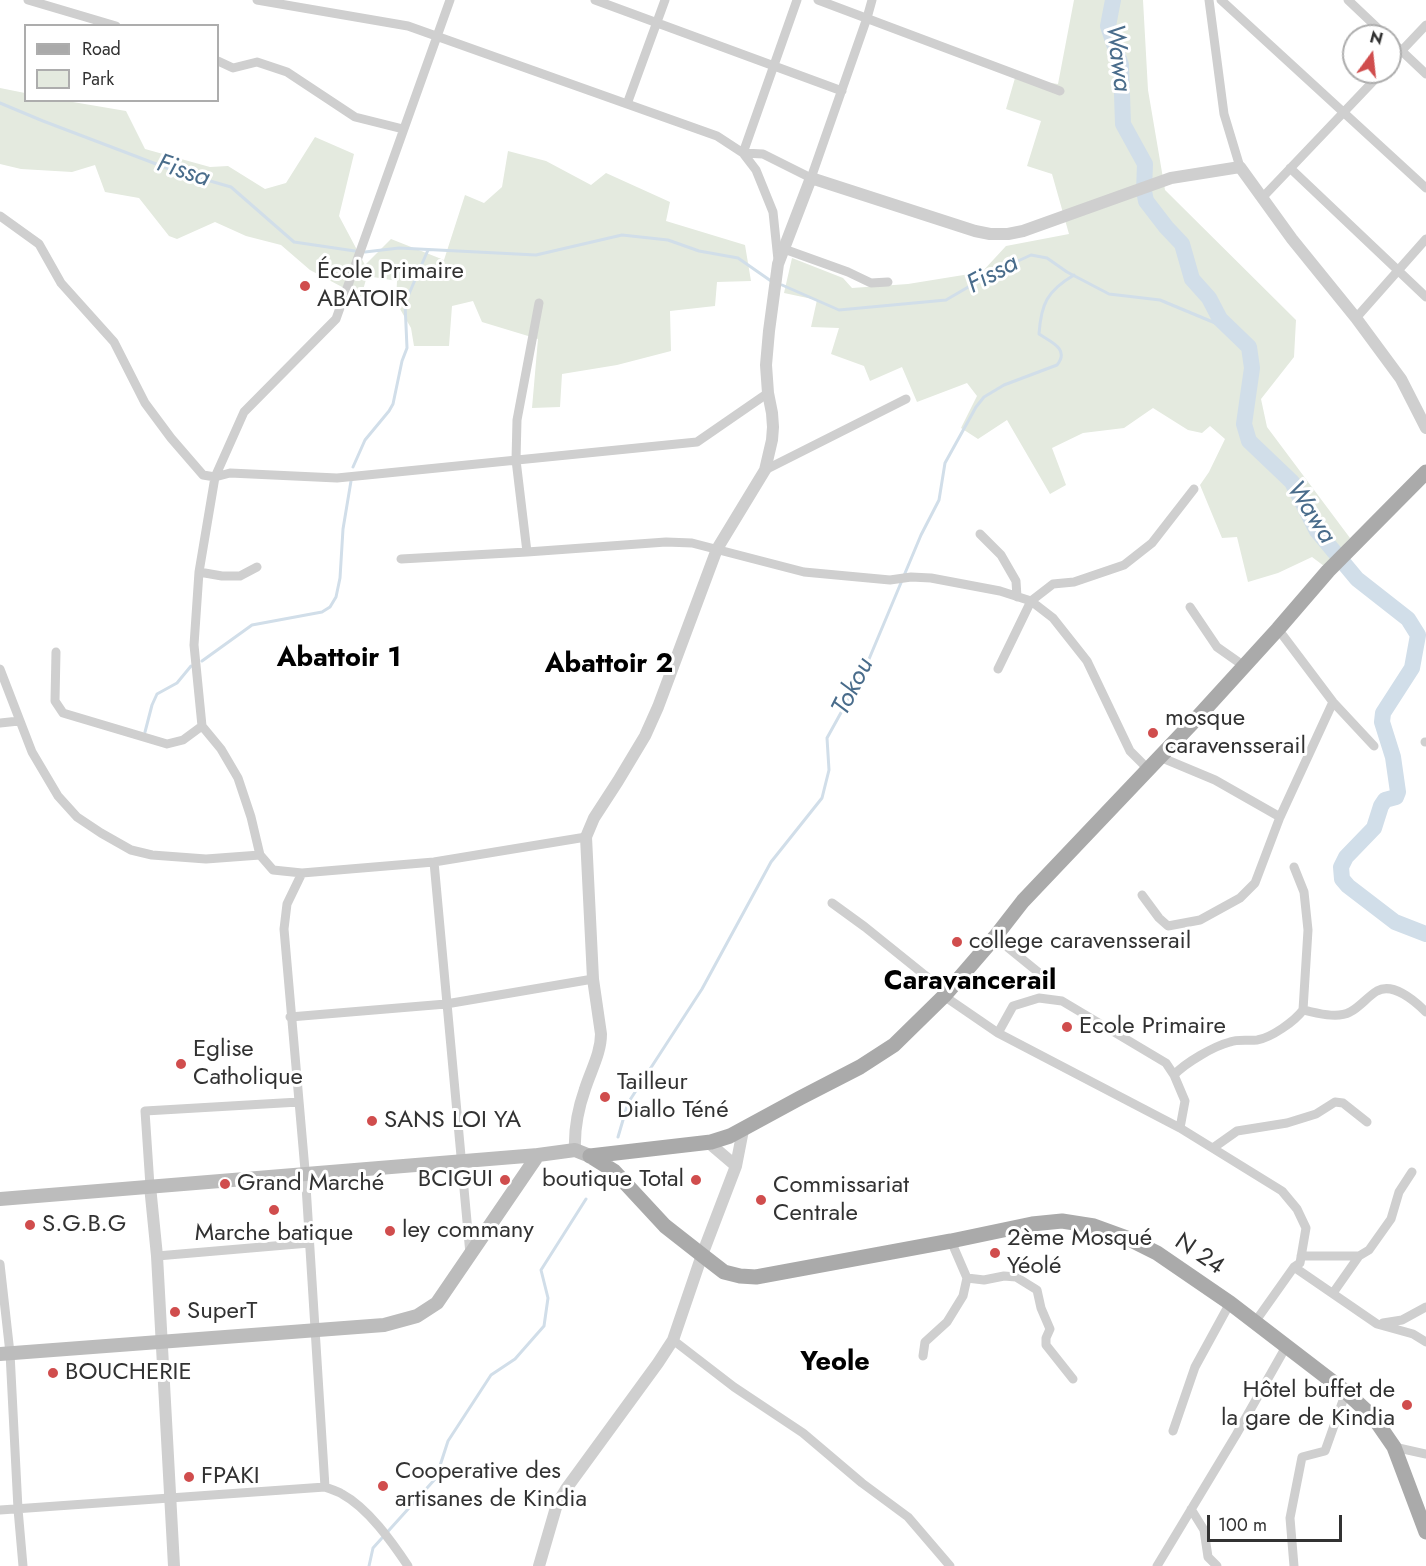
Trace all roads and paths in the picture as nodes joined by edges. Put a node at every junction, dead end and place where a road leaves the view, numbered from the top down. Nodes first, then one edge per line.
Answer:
1 (28, 0) edge
2 (257, 0) edge
3 (450, 0) edge
4 (595, 0) edge
5 (665, 0) edge
6 (797, 0) edge
7 (818, 0) edge
8 (872, 0) edge
9 (1209, 0) edge
10 (1221, 0) edge
11 (1348, 0) edge
12 (867, 18) junction
13 (657, 23) junction
14 (109, 24) edge
15 (1373, 24) edge
16 (1426, 25) edge
17 (437, 36) junction
18 (1402, 51) joint
19 (219, 61) edge
20 (774, 66) junction
21 (1426, 74) edge
22 (1370, 84) edge
23 (842, 91) junction
24 (1060, 91) dead end
25 (627, 104) junction
26 (1343, 112) junction
27 (403, 129) junction
28 (743, 153) junction
29 (1239, 167) junction
30 (1290, 168) junction
31 (811, 177) junction
32 (1426, 188) edge
33 (1262, 198) junction
34 (0, 216) edge
35 (1426, 239) edge
36 (784, 249) junction
37 (778, 264) junction
38 (1397, 271) junction
39 (888, 282) dead end
40 (1426, 297) edge
41 (539, 303) dead end
42 (1356, 318) junction
43 (768, 393) junction
44 (906, 399) dead end
45 (1426, 428) edge
46 (516, 460) junction
47 (765, 470) junction
48 (1426, 472) edge
49 (215, 477) junction
50 (1419, 487) edge
51 (1194, 489) dead end
52 (980, 534) dead end
53 (717, 549) junction
54 (527, 552) junction
55 (401, 559) dead end
56 (257, 567) dead end
57 (199, 572) junction
58 (1017, 597) junction
59 (1031, 601) junction
60 (1190, 608) dead end
61 (1278, 629) junction
62 (56, 652) dead end
63 (1244, 666) junction
64 (0, 669) edge
65 (998, 669) dead end
66 (1333, 702) junction
67 (20, 722) junction
68 (0, 723) edge
69 (202, 726) junction
70 (1374, 746) dead end
71 (1160, 757) junction
72 (1148, 769) junction
73 (1280, 817) junction
74 (586, 837) junction
75 (260, 855) junction
76 (434, 862) junction
77 (1294, 867) dead end
78 (302, 873) junction
79 (1142, 895) dead end
80 (832, 903) dead end
81 (995, 937) junction
82 (1038, 972) dead end
83 (593, 979) junction
84 (946, 994) junction
85 (446, 1004) junction
86 (1304, 1010) junction
87 (1426, 1012) edge
88 (290, 1017) junction
89 (998, 1033) junction
90 (1174, 1075) junction
91 (299, 1102) junction
92 (1367, 1122) dead end
93 (1180, 1128) junction
94 (736, 1133) junction
95 (709, 1143) junction
96 (1213, 1148) junction
97 (575, 1150) junction
98 (538, 1155) junction
99 (590, 1156) junction
100 (461, 1161) junction
101 (736, 1166) junction
102 (1412, 1172) dead end
103 (305, 1173) junction
104 (150, 1186) junction
105 (0, 1199) edge
106 (951, 1241) junction
107 (309, 1243) junction
108 (470, 1254) junction
109 (157, 1256) junction
110 (702, 1256) junction
111 (1301, 1256) junction
112 (1359, 1256) junction
113 (0, 1264) edge
114 (1294, 1267) junction
115 (968, 1278) junction
116 (1333, 1293) junction
117 (1230, 1303) junction
118 (1426, 1307) edge
119 (1256, 1322) junction
120 (1377, 1323) junction
121 (315, 1330) junction
122 (673, 1340) junction
123 (161, 1341) junction
124 (1426, 1342) edge
125 (1287, 1345) junction
126 (5, 1353) edge
127 (923, 1356) dead end
128 (1073, 1379) dead end
129 (1346, 1392) junction
130 (1173, 1431) dead end
131 (1394, 1447) junction
132 (1426, 1454) edge
133 (325, 1487) junction
134 (170, 1497) junction
135 (18, 1509) junction
136 (1191, 1509) junction
137 (0, 1510) edge
138 (1426, 1533) edge
139 (23, 1566) edge
140 (174, 1566) edge
141 (408, 1566) edge
142 (539, 1566) edge
143 (950, 1566) edge
144 (1157, 1566) edge
145 (1217, 1566) edge
146 (1294, 1566) edge

1 - 14 street
2 - 17 street
3 - 17 street
4 - 13 street
5 - 13 street
6 - 20 street
7 - 12 street
8 - 12 street
9 - 29 street
10 - 26 street
11 - 15 street
12 - 23 street
12 - 24 street
13 - 20 street
13 - 25 street
16 - 18 street
17 - 25 street
17 - 27 street
18 - 21 street
19 - 27 street
20 - 23 street
20 - 28 street
22 - 26 street
23 - 31 street
25 - 28 street
26 - 30 street
26 - 32 street
27 - 49 street
28 - 31 street
28 - 37 street
29 - 31 street
29 - 33 street
30 - 33 street
30 - 38 street
31 - 36 street
33 - 42 street
34 - 49 street
35 - 38 street
36 - 37 street
36 - 39 street
37 - 43 street
38 - 40 street
38 - 42 street
41 - 46 street
42 - 45 street
43 - 46 street
43 - 47 street
44 - 47 street
46 - 49 street
46 - 54 street
47 - 53 street
48 - 50 main road
49 - 57 street
50 - 61 main road
51 - 59 street
52 - 58 street
53 - 54 street
53 - 58 street
53 - 74 street
54 - 55 street
56 - 57 street
57 - 69 street
58 - 59 street
59 - 65 street
59 - 72 street
60 - 63 street
61 - 63 main road
61 - 66 street
62 - 69 street
63 - 71 main road
64 - 67 street
66 - 70 street
66 - 73 street
67 - 68 street
67 - 75 street
69 - 75 street
71 - 72 main road
71 - 73 street
72 - 81 main road
73 - 79 street
74 - 76 street
74 - 83 street
75 - 78 street
76 - 78 street
76 - 85 street
77 - 86 street
78 - 88 street
80 - 84 street
81 - 82 street
81 - 84 main road
83 - 85 street
83 - 97 street
84 - 89 street
84 - 94 main road
85 - 88 street
85 - 100 street
86 - 87 street
86 - 90 street
88 - 91 street
89 - 90 street
89 - 93 street
90 - 93 street
91 - 103 street
91 - 104 street
92 - 96 street
93 - 96 street
94 - 95 main road
94 - 101 street
95 - 99 main road
95 - 101 street
96 - 111 street
97 - 98 main road
97 - 99 main road
98 - 100 main road
98 - 108 main road
99 - 110 main road, N 24
100 - 103 main road
100 - 108 street
101 - 110 street
102 - 112 street
103 - 104 main road
103 - 107 street
104 - 105 main road
104 - 109 street
106 - 110 main road, N 24
106 - 115 street
106 - 117 main road, N 24
107 - 109 street
107 - 121 street
108 - 121 main road
109 - 123 street
110 - 122 street
111 - 112 street
111 - 114 street
112 - 116 street
113 - 126 street
114 - 116 street
114 - 119 street
115 - 127 street
115 - 128 street
116 - 120 street
117 - 119 main road, N 24
117 - 130 street
118 - 120 street
119 - 125 main road, N 24
120 - 124 street
121 - 123 main road
121 - 133 street
122 - 142 street
122 - 143 street
123 - 126 main road
123 - 134 street
125 - 129 main road, N 24
125 - 136 street
126 - 135 street
129 - 131 main road, N 24
129 - 146 street
131 - 132 street
131 - 138 main road, N 24
133 - 134 street
133 - 141 street
134 - 135 street
134 - 140 street
135 - 137 street
135 - 139 street
136 - 144 street
136 - 145 street

